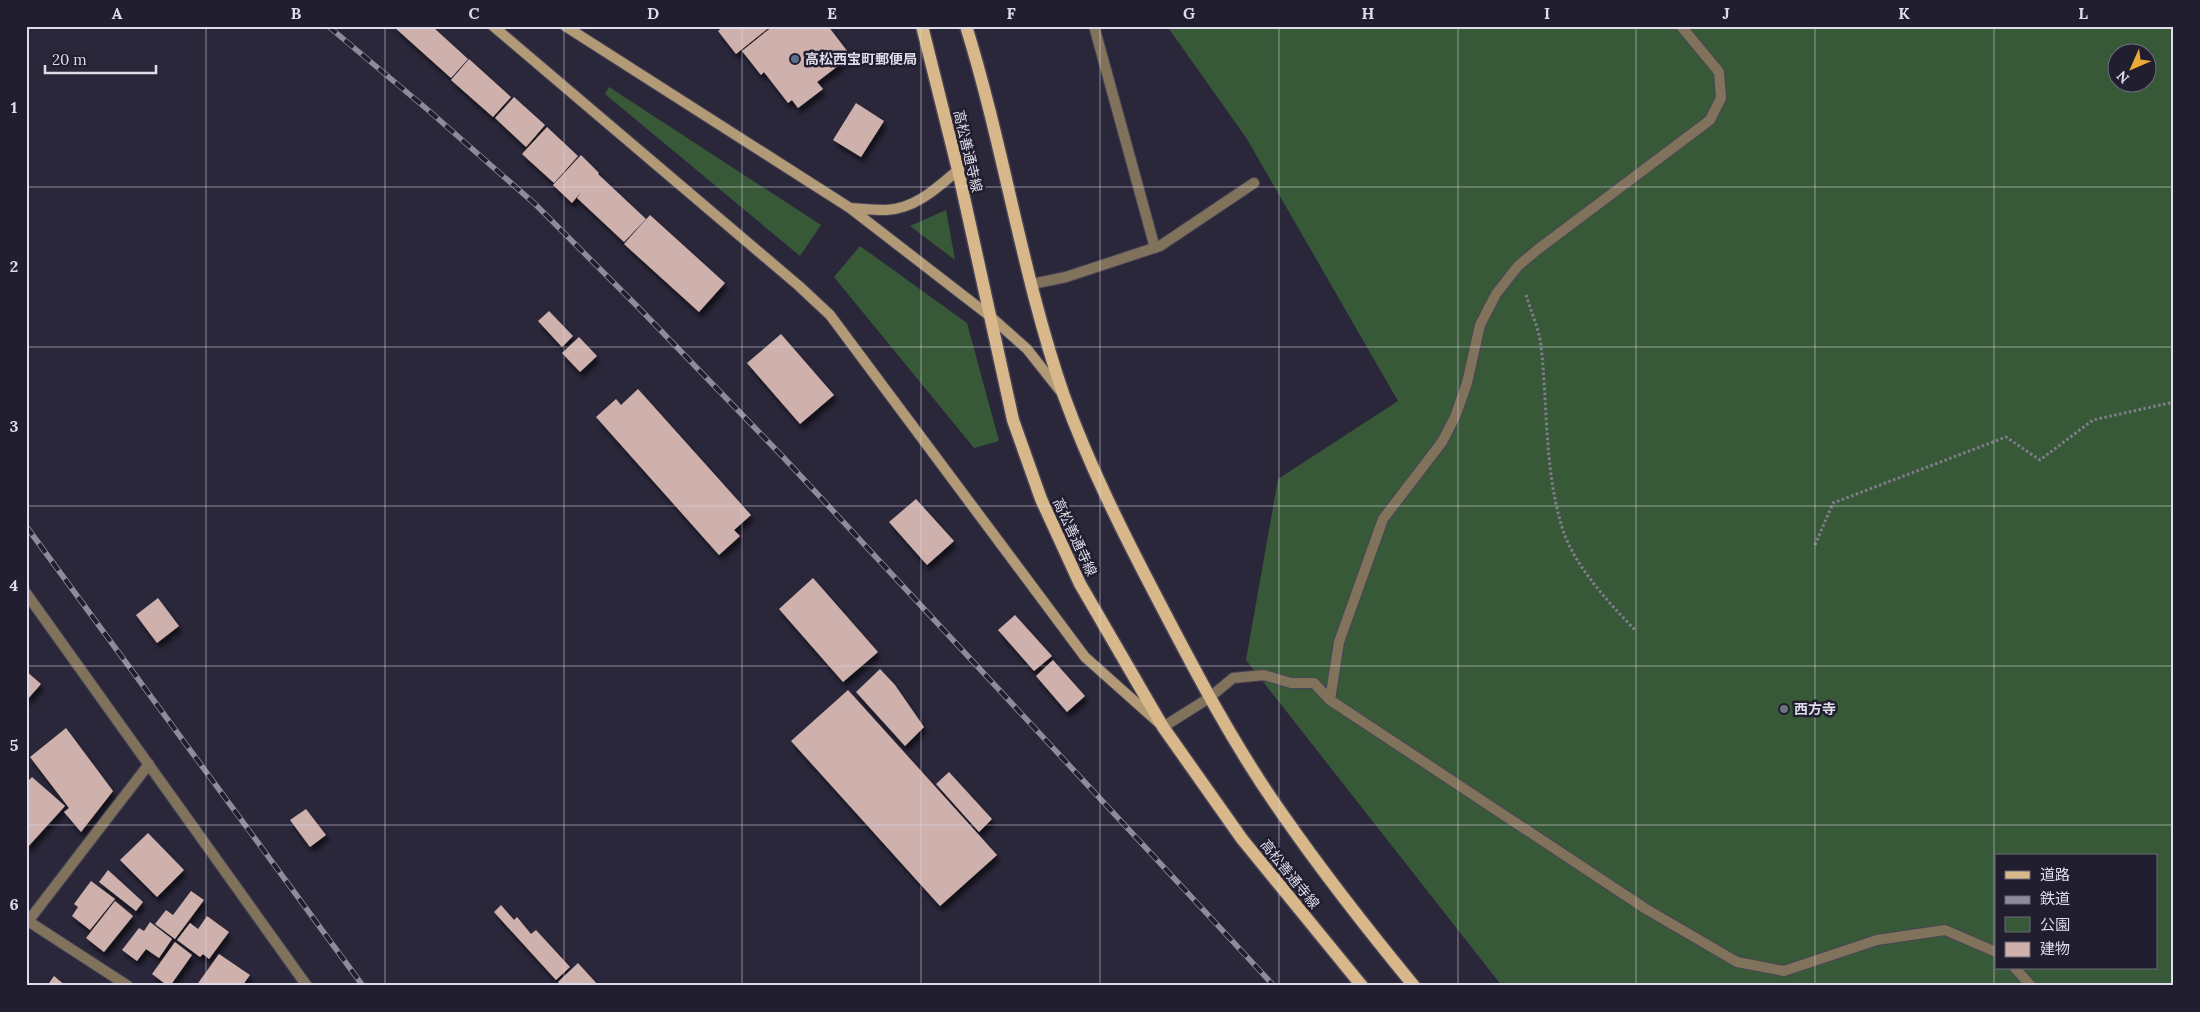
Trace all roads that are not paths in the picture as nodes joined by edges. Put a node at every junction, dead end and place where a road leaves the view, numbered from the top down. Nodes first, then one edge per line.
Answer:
1 (493, 26) edge
2 (565, 26) edge
3 (922, 26) edge
4 (966, 26) edge
5 (1094, 26) edge
6 (1681, 26) edge
7 (958, 170) junction
8 (1254, 183) dead end
9 (850, 208) junction
10 (1155, 248) junction
11 (1032, 284) junction
12 (991, 317) junction
13 (1065, 396) junction
14 (26, 593) edge
15 (1209, 698) junction
16 (1330, 700) junction
17 (1163, 728) junction
18 (149, 764) junction
19 (27, 922) edge
20 (1995, 952) edge
21 (2018, 970) edge
22 (128, 986) edge
23 (307, 986) edge
24 (1362, 986) edge
25 (1414, 986) edge
26 (2030, 986) edge

1 - 17 street
2 - 9 street
3 - 7 main road, 高松善通寺線
4 - 11 main road, 高松善通寺線
5 - 10 street
6 - 16 street
7 - 9 street
7 - 12 main road, 高松善通寺線
8 - 10 street
9 - 12 street
10 - 11 street
11 - 13 main road, 高松善通寺線
12 - 13 street
12 - 17 main road, 高松善通寺線
13 - 15 main road, 高松善通寺線
14 - 18 street
15 - 16 street
15 - 17 street
15 - 25 main road, 高松善通寺線
16 - 20 street
17 - 24 main road, 高松善通寺線
18 - 19 street
18 - 23 street
19 - 22 street
21 - 26 street

